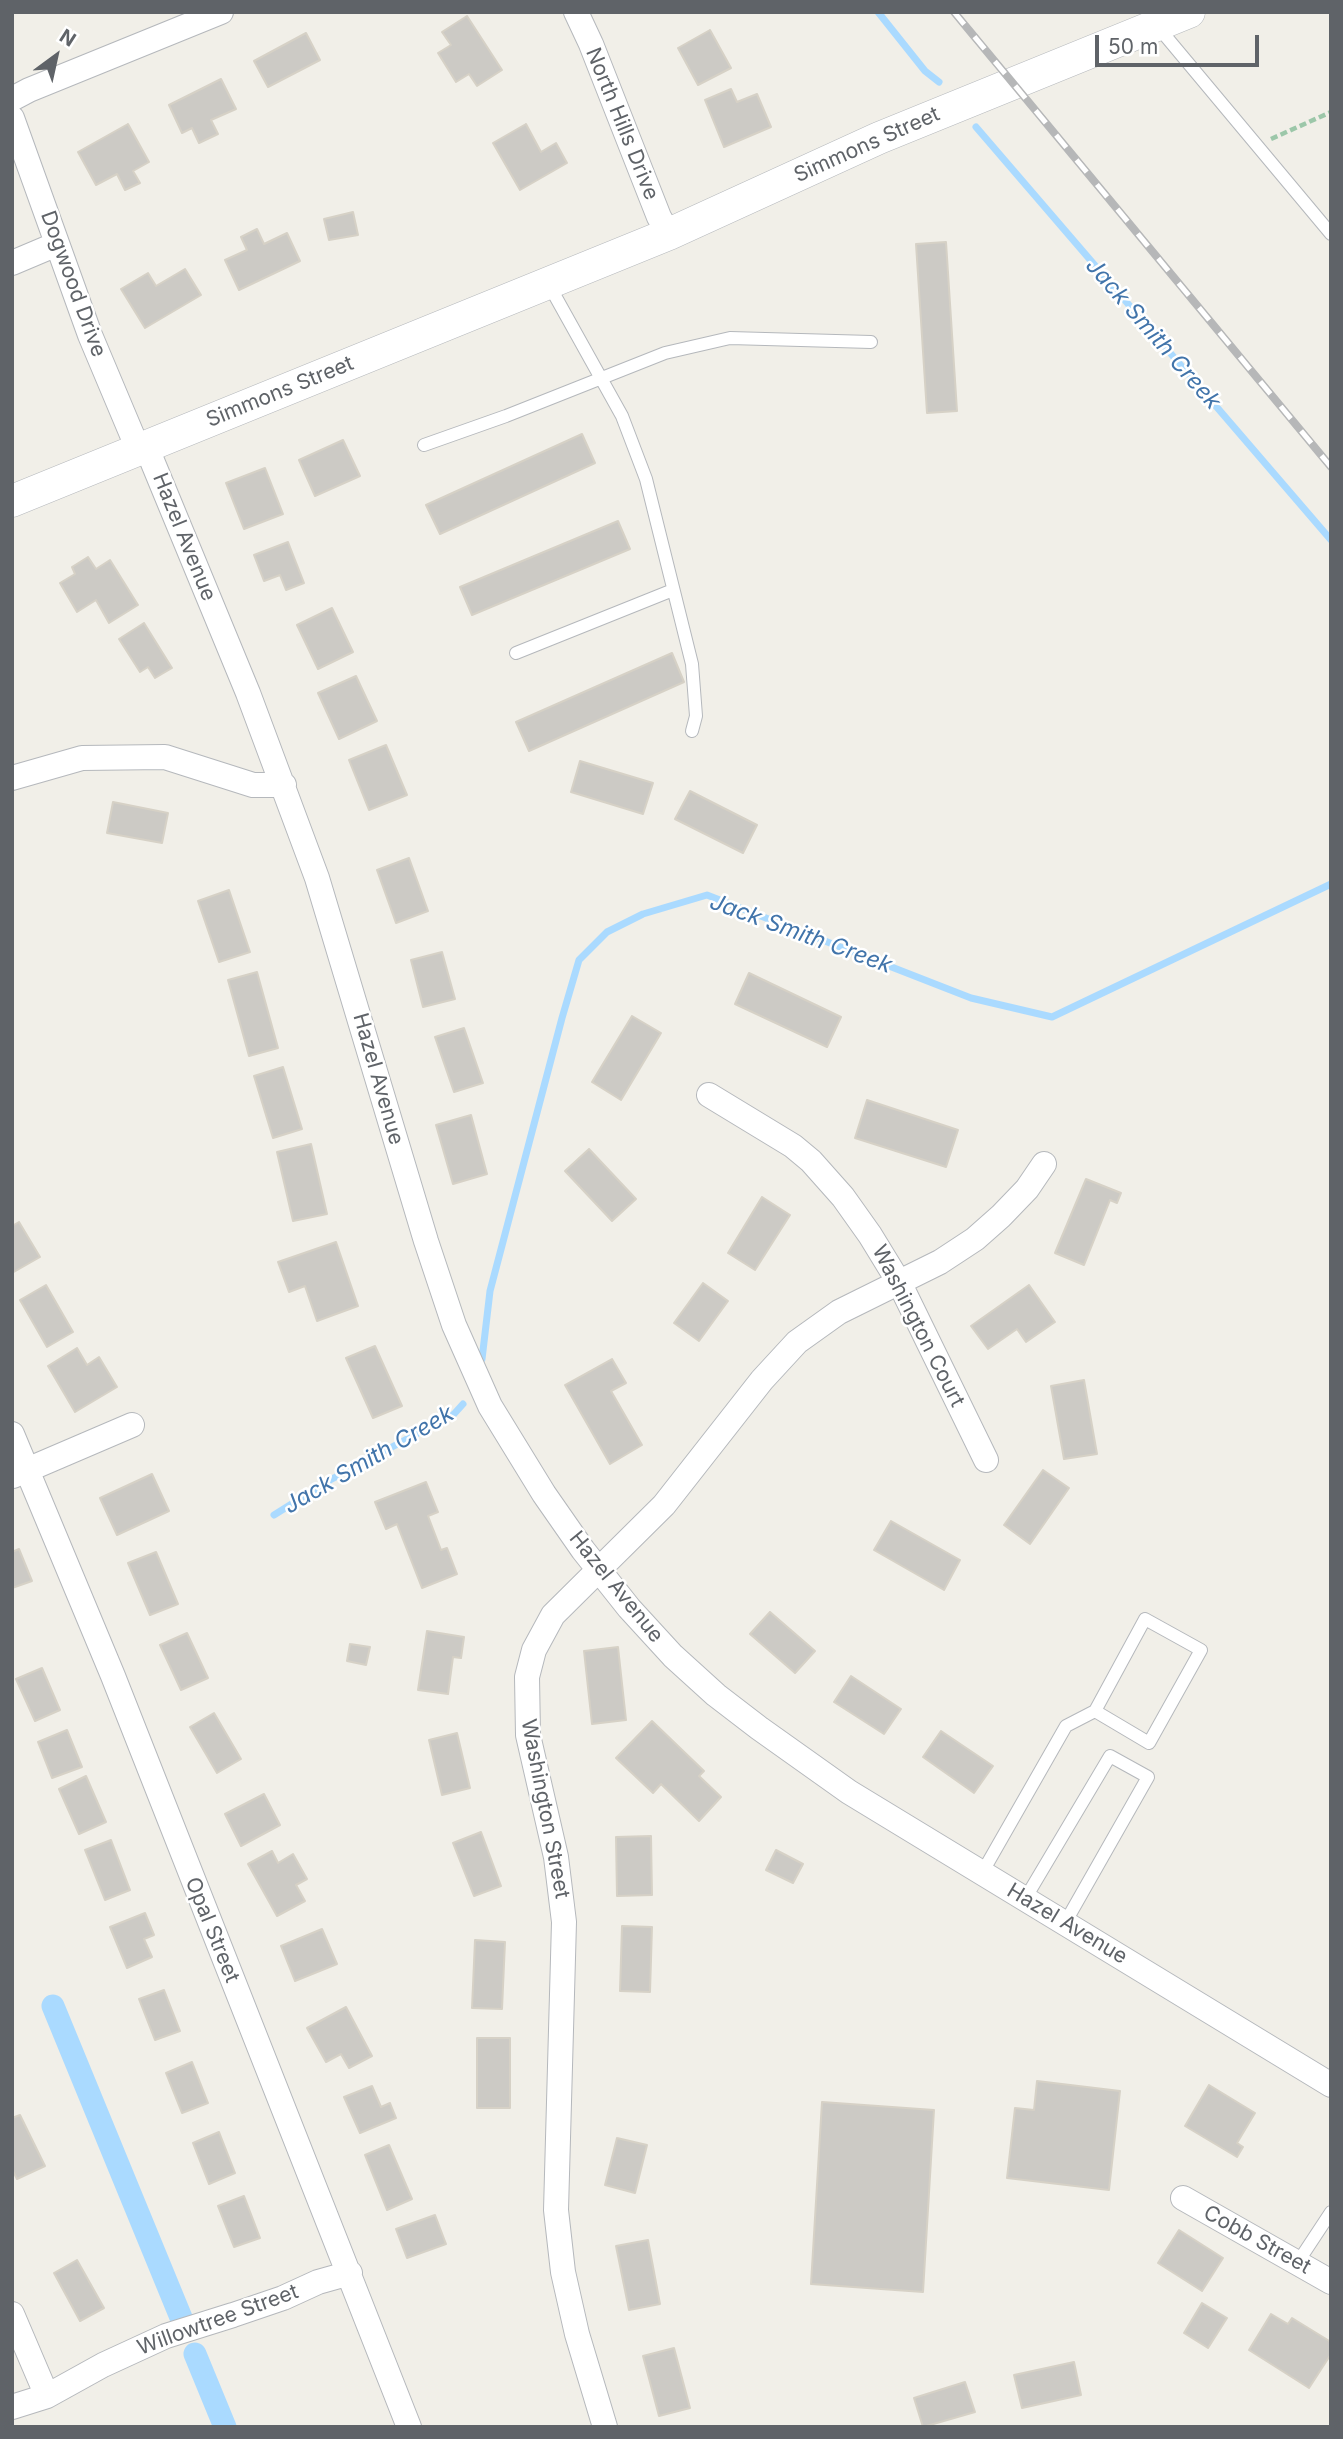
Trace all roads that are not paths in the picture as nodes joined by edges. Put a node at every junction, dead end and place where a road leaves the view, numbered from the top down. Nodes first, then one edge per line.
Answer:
1 (221, 12) edge
2 (576, 12) edge
3 (1189, 12) edge
4 (1157, 25) junction
5 (12, 99) edge
6 (12, 118) edge
7 (669, 234) junction
8 (1331, 234) edge
9 (57, 244) junction
10 (12, 262) edge
11 (548, 284) junction
12 (871, 342) dead end
13 (601, 378) junction
14 (425, 445) dead end
15 (142, 447) junction
16 (12, 501) edge
17 (673, 590) junction
18 (516, 653) dead end
19 (692, 731) dead end
20 (12, 778) edge
21 (284, 785) junction
22 (709, 1095) dead end
23 (1044, 1164) dead end
24 (900, 1284) junction
25 (132, 1425) dead end
26 (12, 1434) edge
27 (986, 1460) dead end
28 (20, 1473) edge
29 (599, 1570) junction
30 (1095, 1711) junction
31 (982, 1872) junction
32 (1025, 1899) junction
33 (1065, 1923) junction
34 (1331, 2085) edge
35 (1183, 2198) dead end
36 (1331, 2211) edge
37 (1298, 2262) junction
38 (350, 2273) junction
39 (1331, 2282) edge
40 (12, 2314) edge
41 (47, 2396) junction
42 (12, 2407) edge
43 (409, 2427) edge
44 (606, 2427) edge

1 - 5 street
2 - 7 street, North Hills Drive
3 - 4 street, Simmons Street
4 - 7 street, Simmons Street
4 - 8 lane
6 - 9 street, Dogwood Drive
7 - 11 street, Simmons Street
9 - 10 street
9 - 15 street, Dogwood Drive
11 - 13 lane
11 - 15 street, Simmons Street
12 - 13 lane
13 - 14 lane
13 - 17 lane
15 - 16 street, Simmons Street
15 - 21 street, Hazel Avenue
17 - 18 lane
17 - 19 lane
20 - 21 street
21 - 29 street, Hazel Avenue
22 - 24 street, Washington Court
23 - 24 street, Washington Street
24 - 27 street, Washington Court
24 - 29 street, Washington Street
25 - 28 street
26 - 28 street, Opal Street
28 - 38 street, Opal Street
29 - 31 street, Hazel Avenue
29 - 44 street, Washington Street
30 - 30 lane
30 - 31 lane
31 - 32 street, Hazel Avenue
32 - 33 street, Hazel Avenue
32 - 33 lane
33 - 34 street, Hazel Avenue
35 - 37 street, Cobb Street
36 - 37 lane
37 - 39 street, Cobb Street
38 - 41 street, Willowtree Street
38 - 43 street, Opal Street
40 - 41 street
41 - 42 street, Willowtree Street

